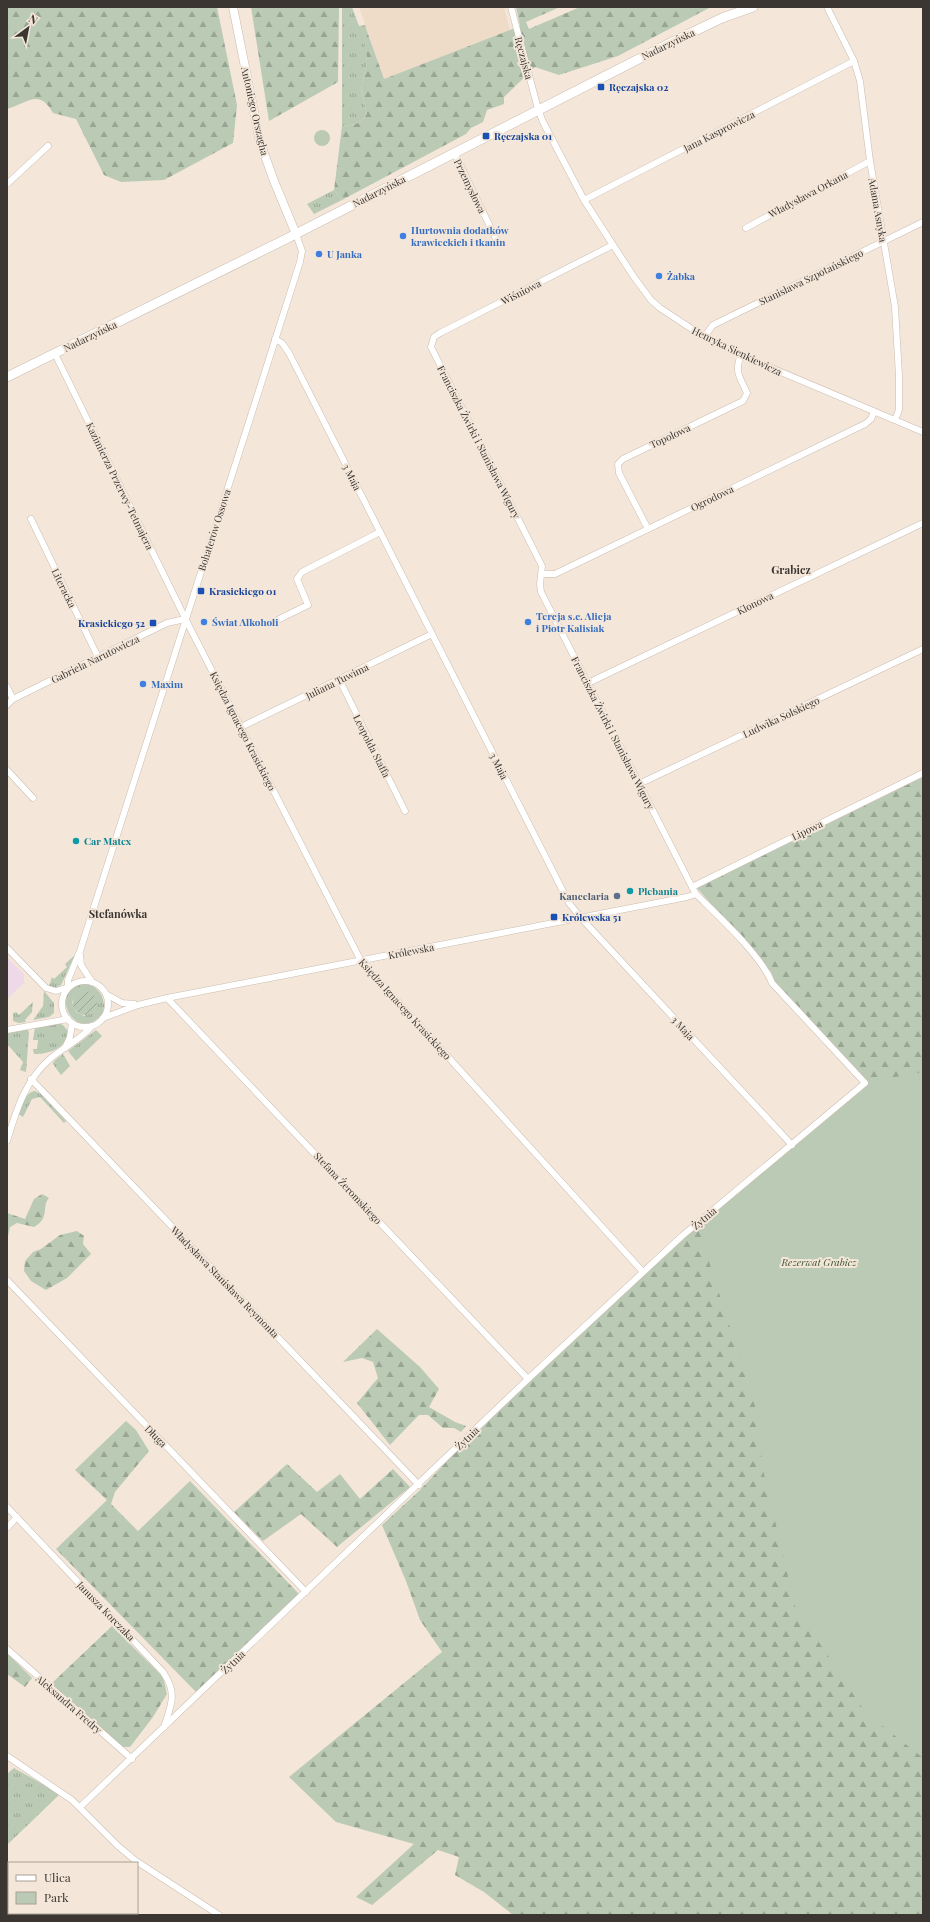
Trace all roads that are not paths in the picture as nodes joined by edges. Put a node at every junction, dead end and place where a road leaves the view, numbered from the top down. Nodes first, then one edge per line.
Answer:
1 (233, 7) edge
2 (511, 7) edge
3 (753, 7) edge
4 (827, 7) edge
5 (854, 61) junction
6 (538, 109) junction
7 (48, 146) dead end
8 (454, 152) junction
9 (870, 161) junction
10 (7, 184) edge
11 (584, 200) junction
12 (923, 222) edge
13 (746, 228) dead end
14 (296, 234) junction
15 (497, 241) dead end
16 (884, 241) junction
17 (612, 245) junction
18 (704, 337) junction
19 (276, 339) junction
20 (431, 342) joint
21 (54, 354) junction
22 (741, 355) junction
23 (7, 377) edge
24 (874, 412) junction
25 (895, 420) junction
26 (923, 432) edge
27 (31, 519) dead end
28 (923, 523) edge
29 (648, 529) junction
30 (380, 532) junction
31 (542, 574) junction
32 (185, 618) junction
33 (269, 624) dead end
34 (432, 634) junction
35 (923, 649) edge
36 (98, 657) junction
37 (340, 681) junction
38 (588, 683) junction
39 (7, 687) edge
40 (13, 699) junction
41 (7, 705) edge
42 (242, 727) junction
43 (7, 770) edge
44 (923, 773) edge
45 (639, 784) junction
46 (33, 798) dead end
47 (405, 811) dead end
48 (692, 887) junction
49 (696, 894) junction
50 (581, 918) junction
51 (7, 948) edge
52 (80, 951) junction
53 (360, 960) junction
54 (92, 982) junction
55 (67, 987) junction
56 (106, 994) junction
57 (168, 998) junction
58 (138, 1005) junction
59 (62, 1008) junction
60 (103, 1018) junction
61 (53, 1020) junction
62 (70, 1021) junction
63 (92, 1026) junction
64 (7, 1030) edge
65 (65, 1048) junction
66 (31, 1079) junction
67 (865, 1083) joint
68 (7, 1141) edge
69 (792, 1145) junction
70 (643, 1272) junction
71 (7, 1280) edge
72 (528, 1379) junction
73 (419, 1485) junction
74 (7, 1507) edge
75 (17, 1517) junction
76 (7, 1528) edge
77 (306, 1592) junction
78 (7, 1649) edge
79 (163, 1729) junction
80 (7, 1756) edge
81 (132, 1758) junction
82 (80, 1807) junction
83 (219, 1915) edge

1 - 14 street, Antoniego Orszagha
2 - 6 street, Ręczajska
3 - 6 main road, Nadarzyńska
4 - 5 street, Adama Asnyka
5 - 9 street, Adama Asnyka
5 - 11 street, Jana Kasprowicza
6 - 8 main road, Nadarzyńska
6 - 11 street, Henryka Sienkiewicza
7 - 10 street
8 - 14 main road, Nadarzyńska
8 - 15 street, Przemysłowa
9 - 13 street, Władysława Orkana
9 - 16 street, Adama Asnyka
11 - 17 street, Henryka Sienkiewicza
12 - 16 street, Stanisława Szpotańskiego
14 - 19 street, Bohaterów Ossowa
14 - 21 main road, Nadarzyńska
16 - 18 street, Stanisława Szpotańskiego
16 - 25 street, Adama Asnyka
17 - 18 street, Henryka Sienkiewicza
17 - 20 street, Wiśniowa
18 - 22 street, Henryka Sienkiewicza
19 - 30 street, 3 Maja
19 - 32 street, Bohaterów Ossowa
20 - 31 street, Franciszka Żwirki i Stanisława Wigury
21 - 23 main road, Nadarzyńska
21 - 32 street, Kazimierza Przerwy-Tetmajera
22 - 24 street, Henryka Sienkiewicza
22 - 29 street, Topolowa
24 - 25 street, Henryka Sienkiewicza
24 - 29 street, Ogrodowa
25 - 26 street, Henryka Sienkiewicza
27 - 36 street, Literacka
28 - 38 street, Klonowa
29 - 31 street, Ogrodowa
30 - 33 street
30 - 34 street, 3 Maja
31 - 38 street, Franciszka Żwirki i Stanisława Wigury
32 - 36 street, Gabriela Narutowicza
32 - 42 street, Księdza Ignacego Krasickiego
32 - 52 street, Bohaterów Ossowa
34 - 37 street, Juliana Tuwima
34 - 50 street, 3 Maja
35 - 45 street, Ludwika Solskiego
36 - 40 street, Gabriela Narutowicza
37 - 42 street, Juliana Tuwima
37 - 47 street, Leopolda Staffa
38 - 45 street, Franciszka Żwirki i Stanisława Wigury
39 - 40 street
40 - 41 street, Gabriela Narutowicza
42 - 53 street, Księdza Ignacego Krasickiego
43 - 46 street
44 - 48 street, Lipowa
45 - 48 street, Franciszka Żwirki i Stanisława Wigury
48 - 49 street, Franciszka Żwirki i Stanisława Wigury
49 - 50 street, Królewska
49 - 67 street, Franciszka Żwirki i Stanisława Wigury
50 - 53 street, Królewska
50 - 69 street, 3 Maja
51 - 55 street
52 - 54 street
52 - 55 street, Bohaterów Ossowa
53 - 57 street, Królewska
53 - 70 street, Księdza Ignacego Krasickiego
54 - 55 street
54 - 56 street
55 - 59 street
56 - 58 street
56 - 60 street
57 - 58 street, Królewska
57 - 72 street, Stefana Żeromskiego
58 - 60 street, Królewska
59 - 61 street
59 - 62 street
60 - 63 street
61 - 62 street
61 - 64 street
62 - 63 street
62 - 65 street
63 - 65 street
65 - 66 street
66 - 68 street
66 - 73 street, Władysława Stanisława Reymonta
67 - 69 street, Żytnia
69 - 70 street, Żytnia
70 - 72 street, Żytnia
71 - 77 street, Długa
72 - 73 street, Żytnia
73 - 77 street, Żytnia
74 - 75 street, Janusza Korczaka
75 - 76 street
75 - 79 street, Janusza Korczaka
77 - 79 street, Żytnia
78 - 81 street, Aleksandra Fredry
79 - 81 street, Żytnia
80 - 82 street
81 - 82 street, Żytnia
82 - 83 street

